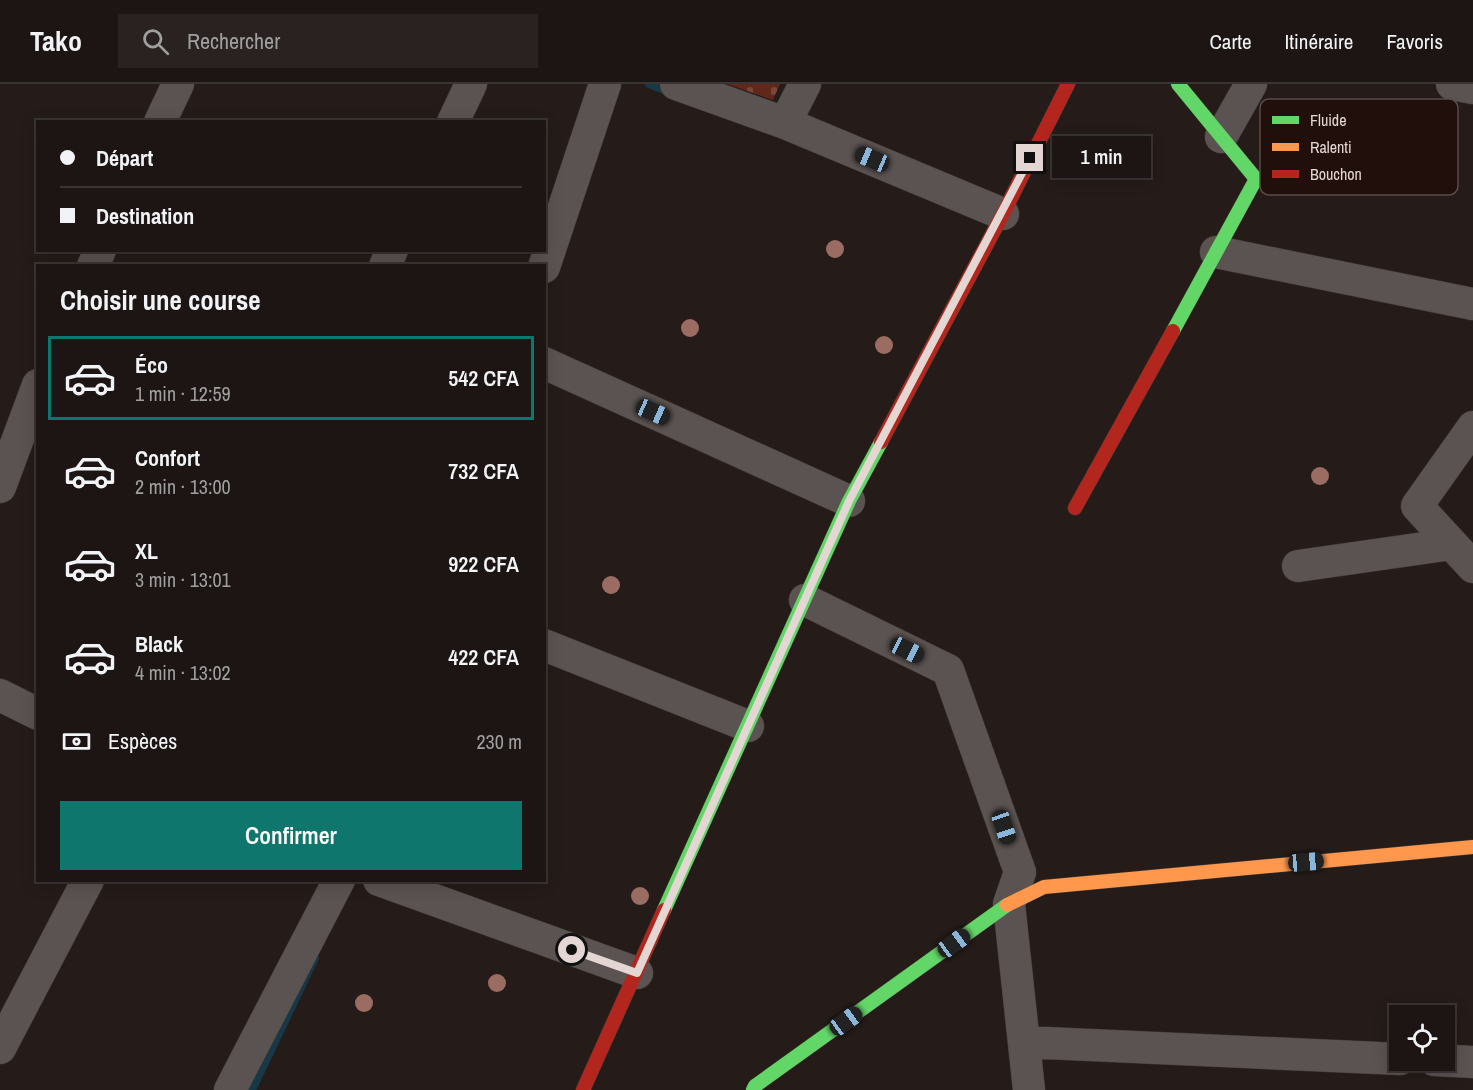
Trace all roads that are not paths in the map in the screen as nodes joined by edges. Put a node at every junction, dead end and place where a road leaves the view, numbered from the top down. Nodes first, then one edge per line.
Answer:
1 (178, 84) edge
2 (471, 84) edge
3 (605, 84) edge
4 (676, 84) edge
5 (805, 84) edge
6 (1068, 84) edge
7 (1178, 84) edge
8 (1251, 84) edge
9 (1452, 84) edge
10 (1473, 88) edge
11 (161, 120) edge
12 (454, 120) edge
13 (785, 123) junction
14 (1221, 137) junction
15 (1003, 214) junction
16 (1216, 252) junction
17 (545, 264) edge
18 (1473, 304) edge
19 (546, 364) edge
20 (36, 389) edge
21 (1473, 427) edge
22 (0, 487) edge
23 (849, 501) junction
24 (1075, 508) dead end
25 (1452, 544) junction
26 (1298, 566) dead end
27 (1473, 567) edge
28 (805, 600) junction
29 (546, 646) edge
30 (0, 695) edge
31 (36, 713) edge
32 (748, 726) junction
33 (1473, 847) edge
34 (87, 882) edge
35 (338, 882) edge
36 (385, 882) edge
37 (1009, 904) junction
38 (637, 973) junction
39 (1024, 1042) junction
40 (0, 1048) edge
41 (1389, 1059) edge
42 (1455, 1061) edge
43 (1473, 1062) edge
44 (230, 1090) edge
45 (583, 1090) edge
46 (753, 1090) edge
47 (1029, 1090) edge

1 - 11 street
2 - 12 street
3 - 17 street
4 - 13 street
5 - 13 street
6 - 15 street
7 - 14 street
8 - 14 street
9 - 10 street
13 - 15 street
14 - 16 street
15 - 23 street
16 - 18 street
16 - 24 street
19 - 23 street
20 - 22 street
21 - 25 street
23 - 28 street
25 - 26 street
25 - 27 street
28 - 32 street
28 - 37 street
29 - 32 street
30 - 31 street
32 - 38 street
33 - 37 street
34 - 40 street
35 - 44 street
36 - 38 street
37 - 39 street
37 - 46 street
38 - 45 street
39 - 41 street
39 - 47 street
42 - 43 street

